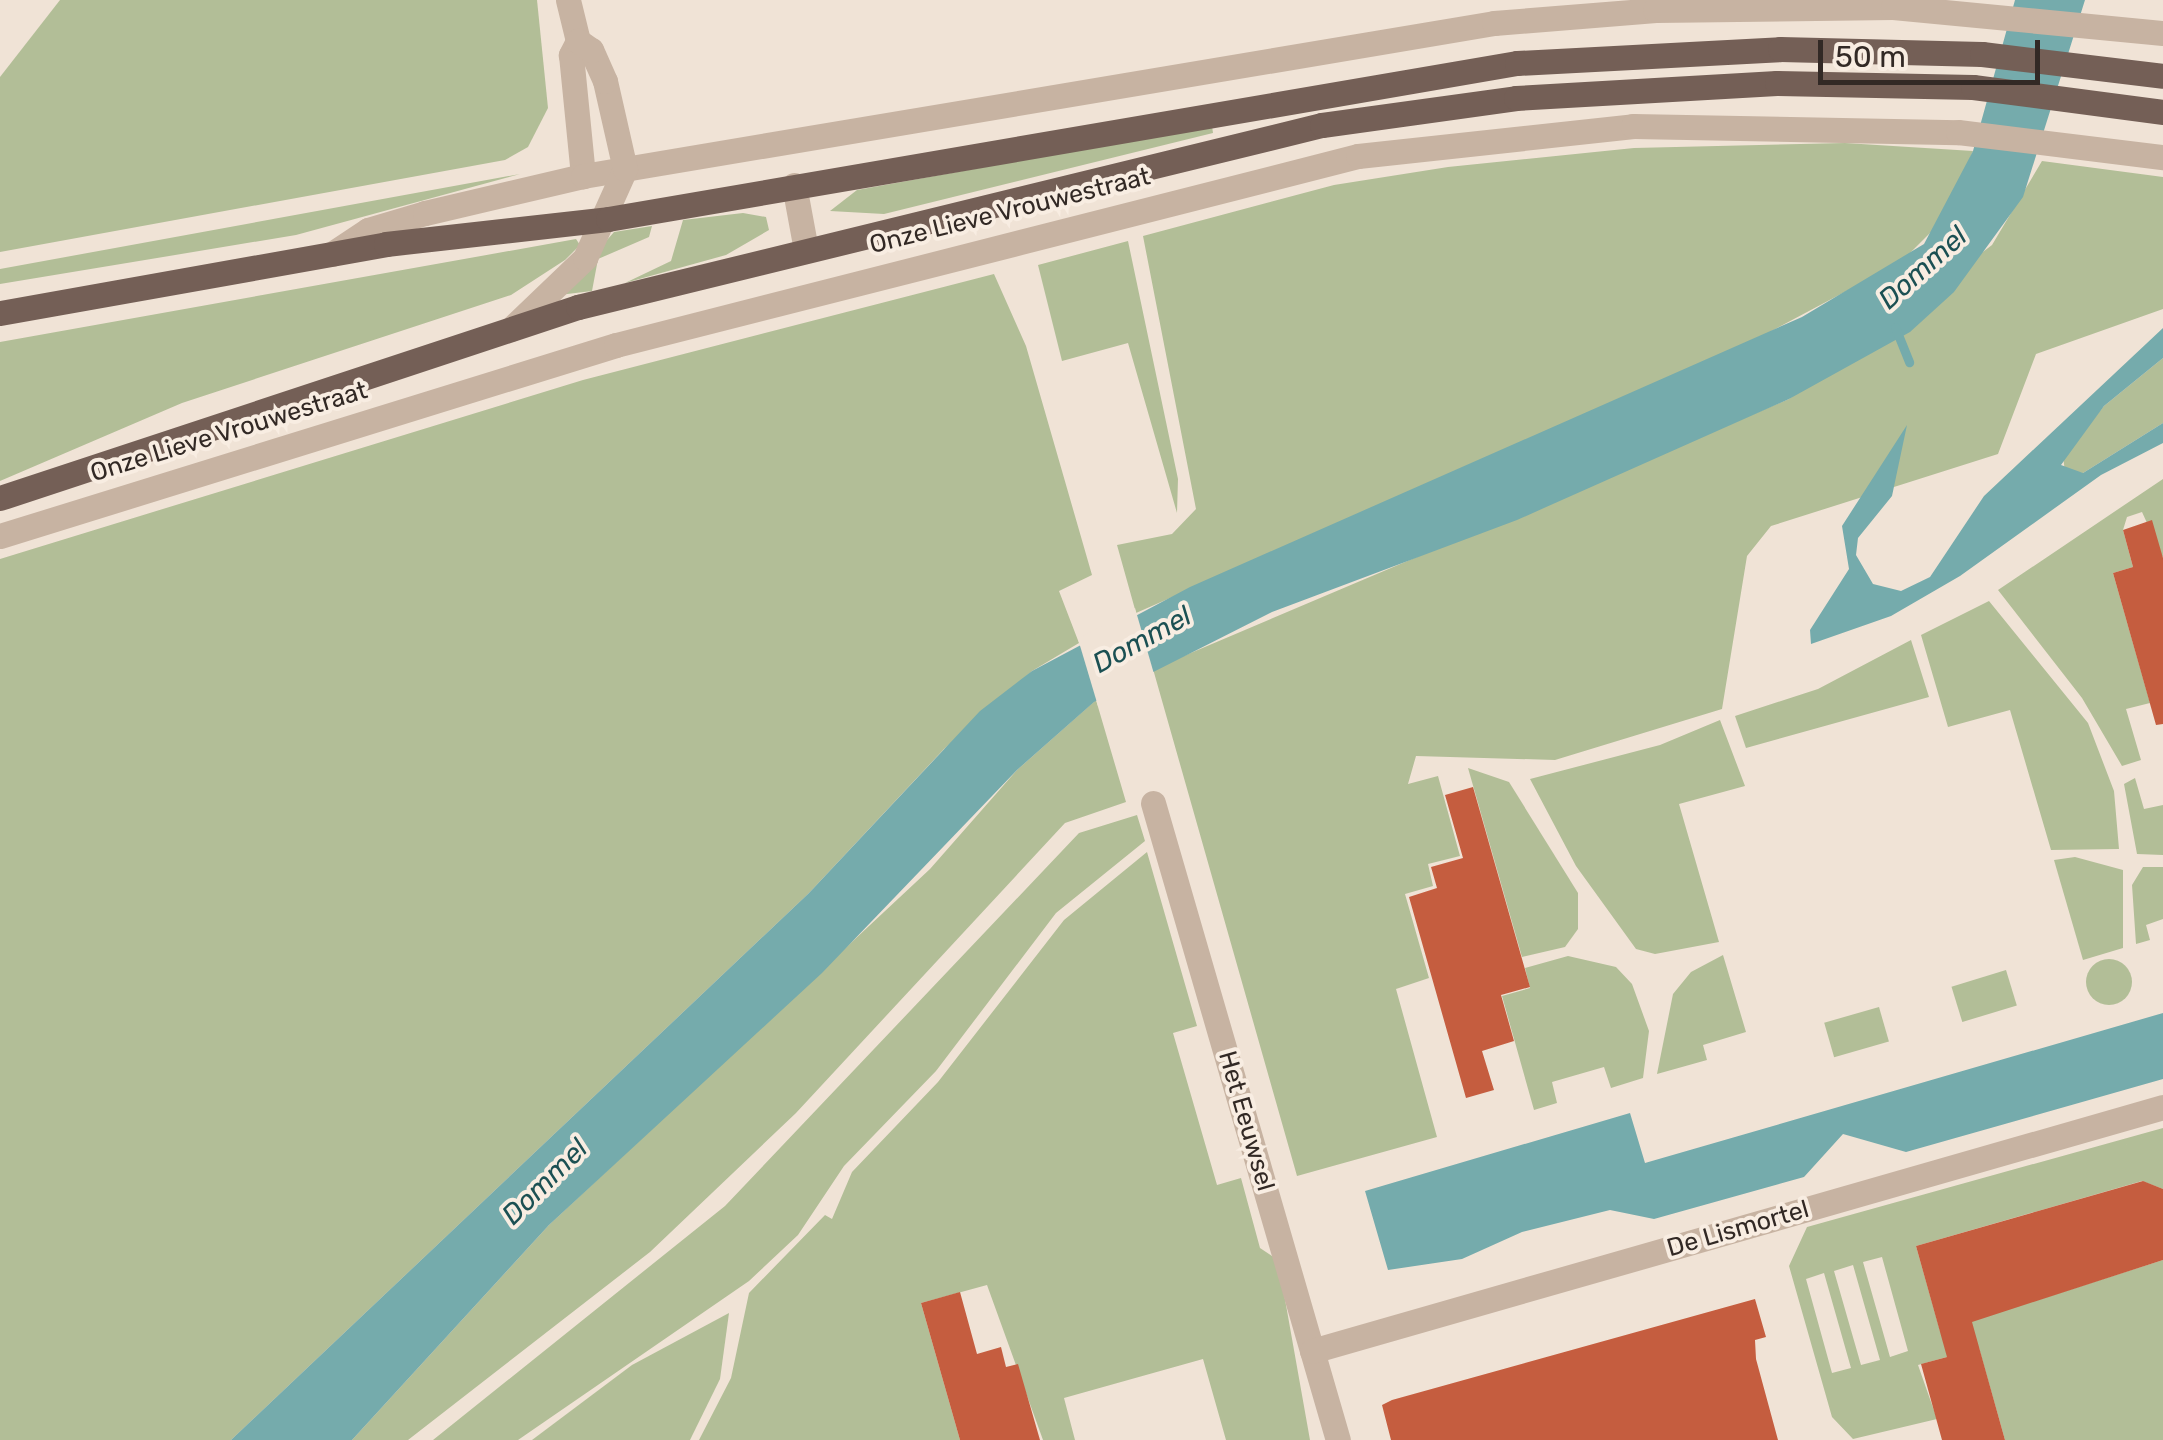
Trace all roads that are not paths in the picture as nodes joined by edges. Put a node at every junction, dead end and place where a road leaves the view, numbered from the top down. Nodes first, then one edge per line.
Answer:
1 (568, 0) edge
2 (2163, 33) edge
3 (578, 41) junction
4 (2163, 76) edge
5 (2163, 112) edge
6 (2163, 157) edge
7 (625, 168) junction
8 (582, 176) junction
9 (794, 186) junction
10 (608, 219) junction
11 (806, 250) junction
12 (332, 254) junction
13 (0, 312) edge
14 (512, 329) junction
15 (0, 498) edge
16 (0, 536) edge
17 (1152, 803) dead end
18 (2163, 1107) edge
19 (1312, 1352) junction
20 (1338, 1440) edge

1 - 3 street
2 - 7 street
3 - 7 street
3 - 8 street
4 - 9 main road
5 - 11 main road, Onze Lieve Vrouwestraat
6 - 16 street, Onze Lieve Vrouwestraat
7 - 8 street
7 - 10 street
8 - 12 street
9 - 10 main road
9 - 11 street
10 - 12 main road
10 - 14 street
11 - 14 main road, Onze Lieve Vrouwestraat
12 - 13 main road
14 - 15 main road, Onze Lieve Vrouwestraat
17 - 19 street, Het Eeuwsel
18 - 19 street, De Lismortel
19 - 20 street, Het Eeuwsel

